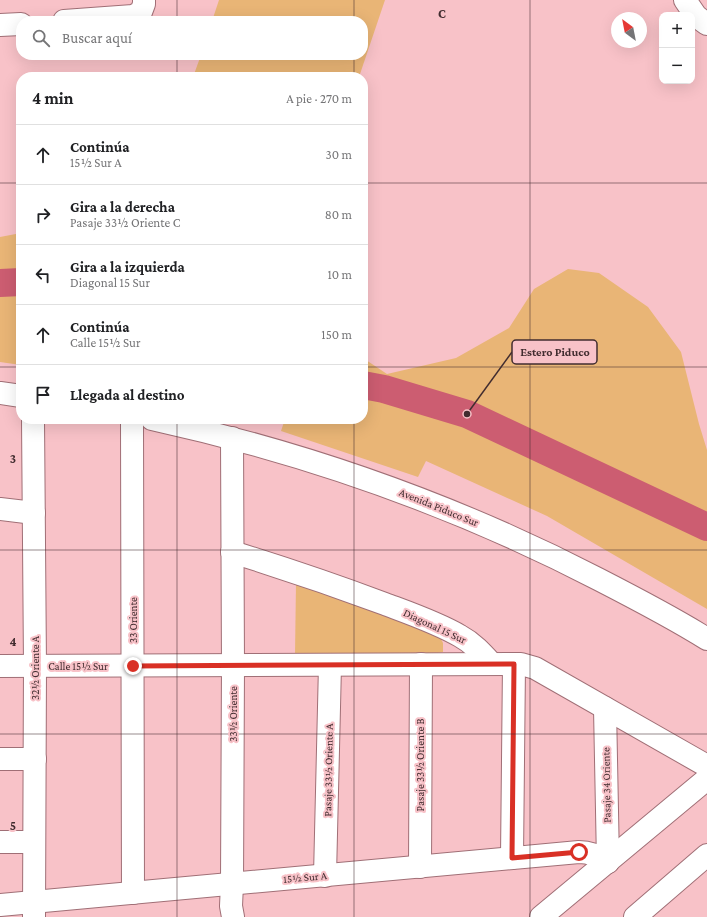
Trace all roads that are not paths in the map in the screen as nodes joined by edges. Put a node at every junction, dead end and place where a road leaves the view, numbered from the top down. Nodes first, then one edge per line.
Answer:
1 (684, 0) edge
2 (143, 6) edge
3 (133, 16) edge
4 (16, 24) edge
5 (707, 24) edge
6 (0, 25) edge
7 (0, 393) edge
8 (16, 395) edge
9 (33, 424) edge
10 (132, 424) edge
11 (173, 424) edge
12 (232, 438) junction
13 (0, 509) edge
14 (34, 513) junction
15 (232, 552) junction
16 (707, 639) edge
17 (421, 664) junction
18 (492, 664) junction
19 (514, 664) junction
20 (233, 665) junction
21 (330, 665) junction
22 (0, 666) edge
23 (35, 666) junction
24 (133, 666) junction
25 (605, 708) junction
26 (0, 759) edge
27 (35, 759) junction
28 (707, 766) edge
29 (707, 779) edge
30 (0, 842) edge
31 (34, 842) junction
32 (707, 855) edge
33 (512, 858) junction
34 (608, 862) junction
35 (420, 867) junction
36 (325, 876) junction
37 (232, 884) junction
38 (133, 893) junction
39 (0, 905) edge
40 (34, 910) edge
41 (233, 917) edge
42 (541, 917) edge
43 (635, 917) edge

1 - 5 street
2 - 3 street
4 - 6 street
7 - 8 street
9 - 14 street, 32½ Oriente A
10 - 24 street, 33 Oriente
11 - 12 street, Avenida Piduco Sur
12 - 15 street, 33½ Oriente
12 - 16 street, Avenida Piduco Sur
13 - 14 street
14 - 23 street, 32½ Oriente A
15 - 18 street, Diagonal 15 Sur
15 - 20 street, 33½ Oriente
17 - 18 street, Calle 15½ Sur
17 - 21 street, Calle 15½ Sur
17 - 35 street, Pasaje 33½ Oriente B
18 - 19 street
19 - 25 street
19 - 33 street
20 - 21 street, Calle 15½ Sur
20 - 24 street, Calle 15½ Sur
20 - 37 street, 33½ Oriente
21 - 36 street, Pasaje 33½ Oriente A
22 - 23 street, Calle 15½ Sur
23 - 24 street, Calle 15½ Sur
23 - 27 street, 32½ Oriente A
24 - 38 street, 33 Oriente
25 - 28 street
25 - 34 street, Pasaje 34 Oriente
26 - 27 street
27 - 31 street, 32½ Oriente A
29 - 34 street
30 - 31 street
31 - 40 street, 32½ Oriente A
32 - 43 street
33 - 34 street, 15½ Sur A
33 - 35 street, 15½ Sur A
34 - 42 street
35 - 36 street, 15½ Sur A
36 - 37 street, 15½ Sur A
37 - 38 street, 15½ Sur A
37 - 41 street, 33½ Oriente
38 - 40 street, 15½ Sur A
39 - 40 street, 15½ Sur A

